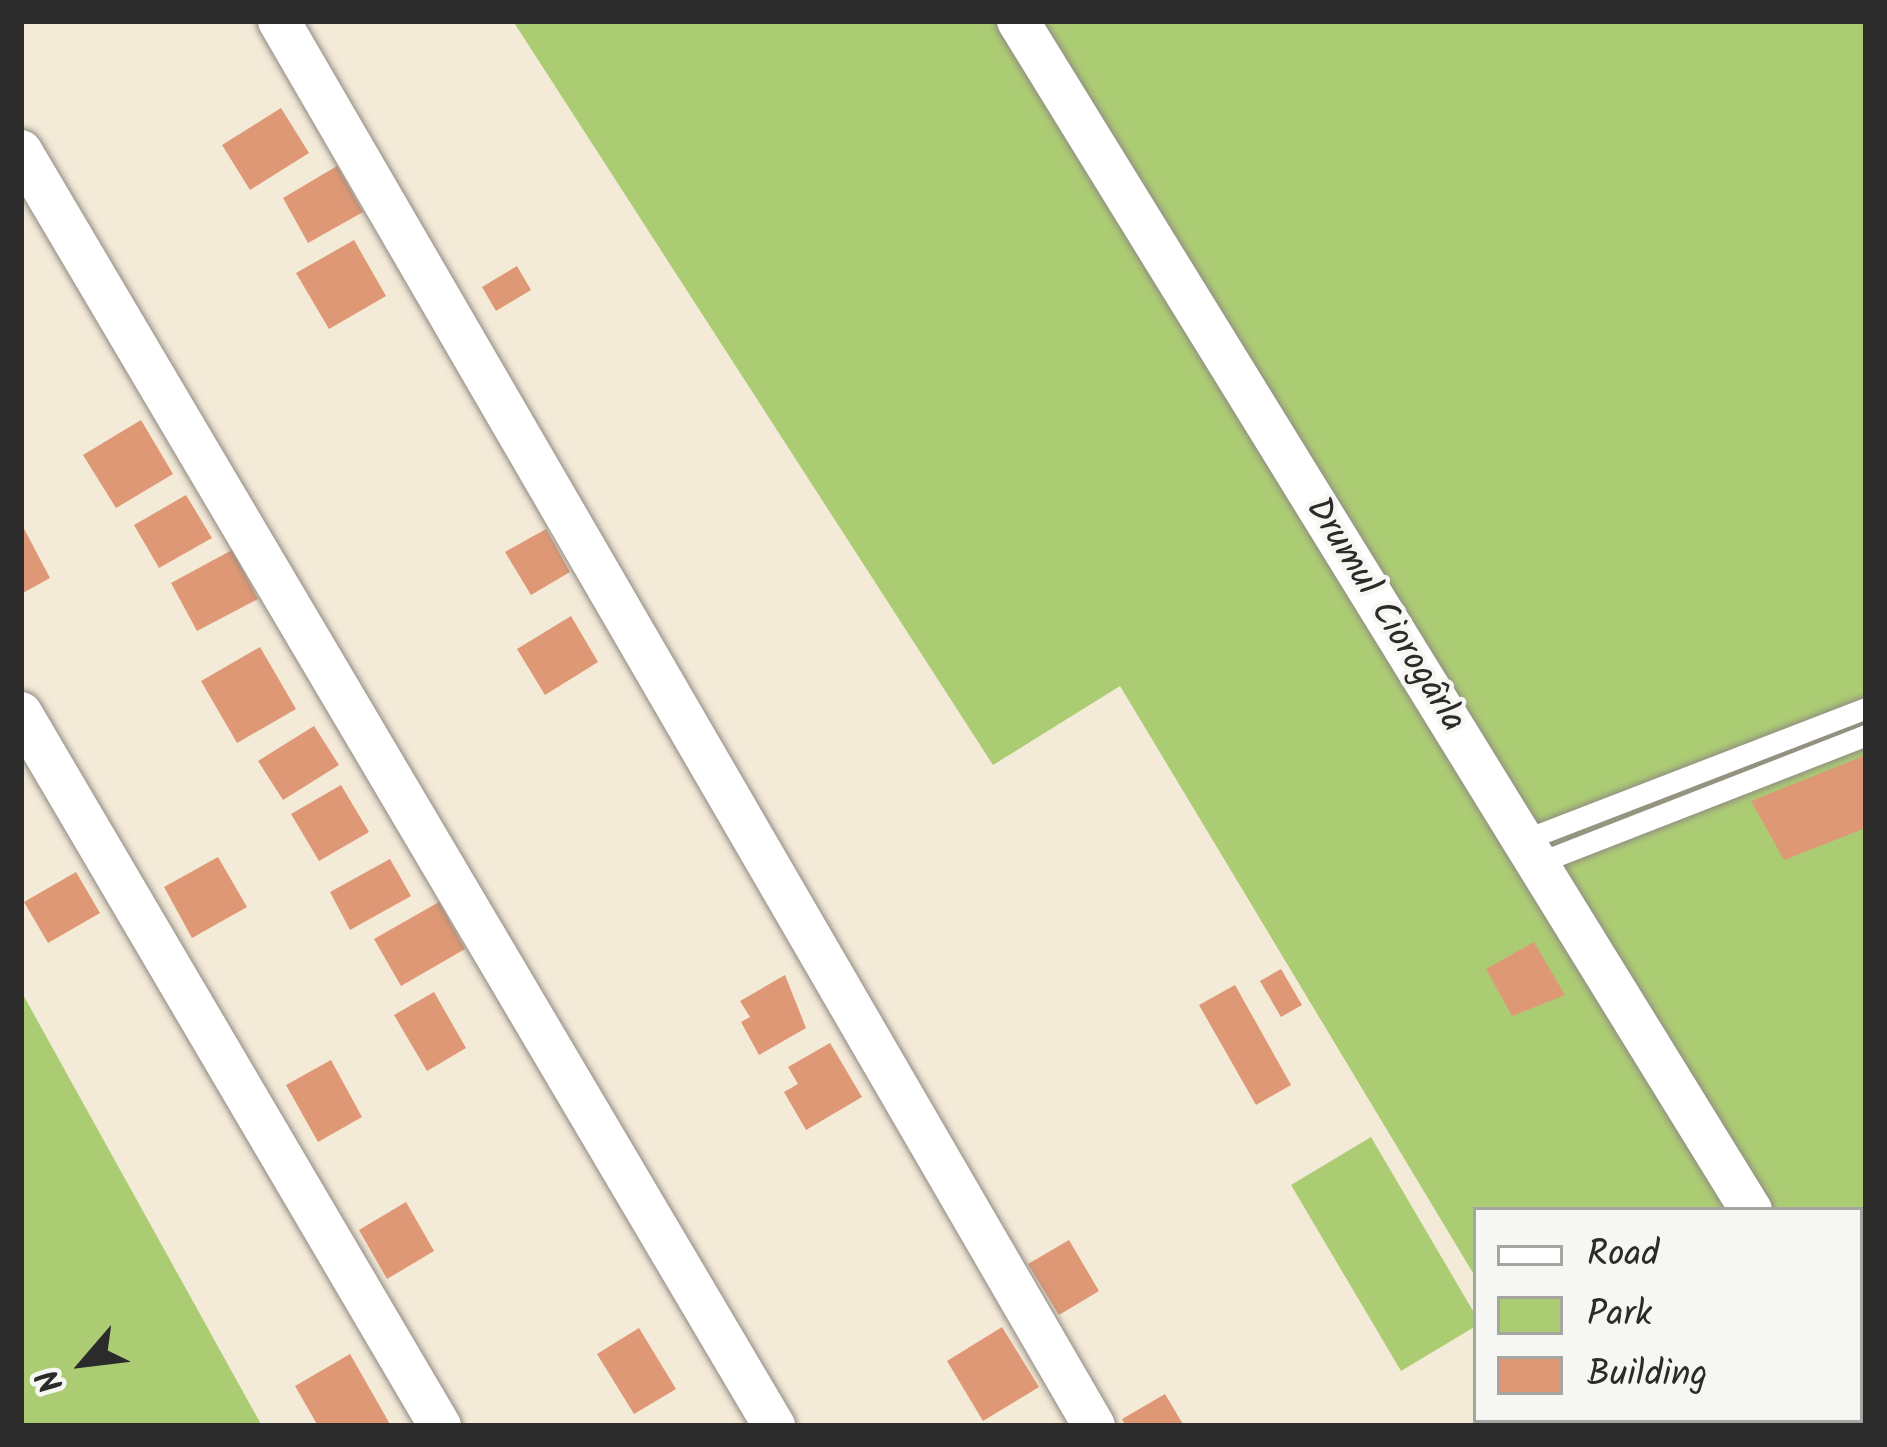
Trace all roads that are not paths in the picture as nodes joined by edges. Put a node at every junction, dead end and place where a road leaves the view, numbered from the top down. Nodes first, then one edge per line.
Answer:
1 (280, 21) edge
2 (1018, 21) edge
3 (21, 151) edge
4 (1866, 708) edge
5 (21, 713) edge
6 (1866, 735) edge
7 (1531, 851) junction
8 (1749, 1207) edge
9 (440, 1426) edge
10 (773, 1426) edge
11 (1094, 1426) edge

1 - 11 street
2 - 7 street, Drumul Ciorogârla
3 - 10 street
4 - 7 lane
5 - 9 street
6 - 7 lane
7 - 8 street, Drumul Ciorogârla

